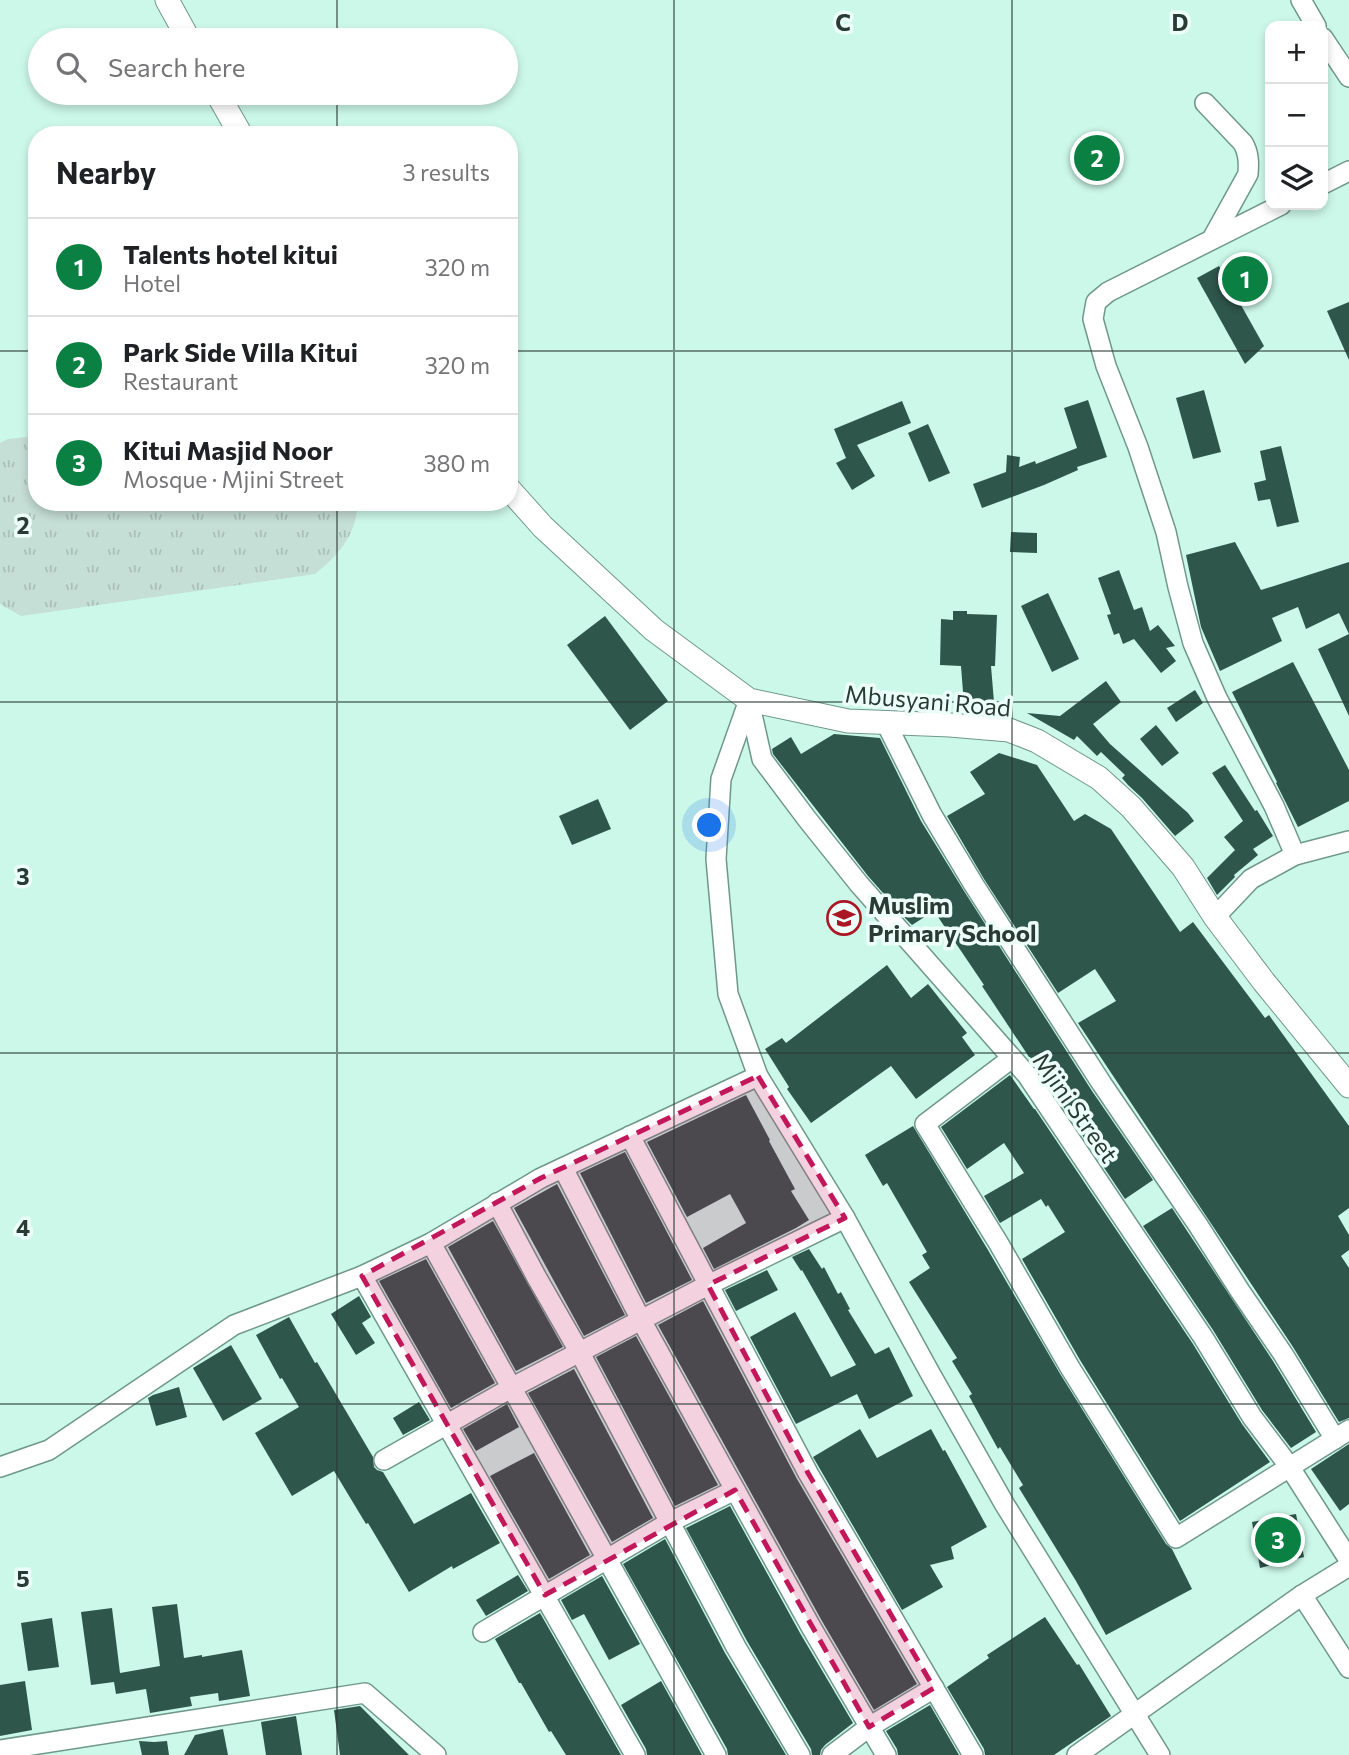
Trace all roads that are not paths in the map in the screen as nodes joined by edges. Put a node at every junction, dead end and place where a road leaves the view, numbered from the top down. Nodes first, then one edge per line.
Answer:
1 (167, 0) edge
2 (1301, 0) edge
3 (1313, 21) edge
4 (182, 28) edge
5 (1328, 46) edge
6 (1349, 77) edge
7 (1206, 103) dead end
8 (224, 105) edge
9 (236, 126) edge
10 (1349, 171) edge
11 (1328, 182) edge
12 (1270, 210) edge
13 (1212, 239) junction
14 (518, 499) edge
15 (749, 700) junction
16 (886, 723) junction
17 (1349, 841) edge
18 (1295, 855) junction
19 (1215, 917) junction
20 (1013, 1058) junction
21 (758, 1076) junction
22 (1349, 1086) edge
23 (630, 1136) junction
24 (563, 1168) junction
25 (497, 1203) junction
26 (845, 1218) junction
27 (431, 1243) junction
28 (362, 1276) junction
29 (708, 1285) junction
30 (641, 1320) junction
31 (580, 1353) junction
32 (511, 1388) junction
33 (446, 1424) junction
34 (1342, 1434) edge
35 (384, 1460) dead end
36 (1289, 1466) junction
37 (0, 1467) edge
38 (735, 1490) junction
39 (670, 1522) junction
40 (607, 1559) junction
41 (1349, 1560) edge
42 (1349, 1566) edge
43 (545, 1594) junction
44 (1301, 1595) junction
45 (483, 1632) dead end
46 (1349, 1668) edge
47 (934, 1688) junction
48 (1134, 1715) junction
49 (869, 1727) junction
50 (0, 1750) edge
51 (436, 1755) edge
52 (635, 1755) edge
53 (716, 1755) edge
54 (800, 1755) edge
55 (832, 1755) edge
56 (886, 1755) edge
57 (973, 1755) edge
58 (1077, 1755) edge
59 (1160, 1755) edge

1 - 4 street
2 - 3 street
5 - 6 street
7 - 13 street
8 - 9 street
10 - 11 street
12 - 13 street
13 - 18 street
14 - 15 street, Mbusyani Road
15 - 16 street, Mbusyani Road
15 - 20 street, Mjini Street
15 - 21 street
16 - 19 street, Mbusyani Road
16 - 34 street
17 - 18 street
18 - 19 street
19 - 22 street, Mbusyani Road
20 - 36 street, Mjini Street
20 - 36 street
21 - 23 street
21 - 26 street
23 - 24 street
23 - 29 street
24 - 25 street
24 - 30 street
25 - 27 street
25 - 31 street
26 - 29 street
26 - 48 street
27 - 28 street
27 - 32 street
28 - 33 street
28 - 37 street
29 - 30 street
29 - 47 street
30 - 31 street
30 - 38 street
31 - 32 street
31 - 39 street
32 - 33 street
32 - 40 street
33 - 35 street
33 - 43 street
34 - 36 street
36 - 41 street, Mjini Street
38 - 39 street
38 - 49 street
39 - 40 street
39 - 54 street
40 - 43 street
40 - 53 street
42 - 44 street
43 - 45 street
43 - 52 street
44 - 46 street
44 - 48 street
47 - 49 street
47 - 57 street
48 - 58 street
48 - 59 street
49 - 55 street
49 - 56 street
50 - 51 street

